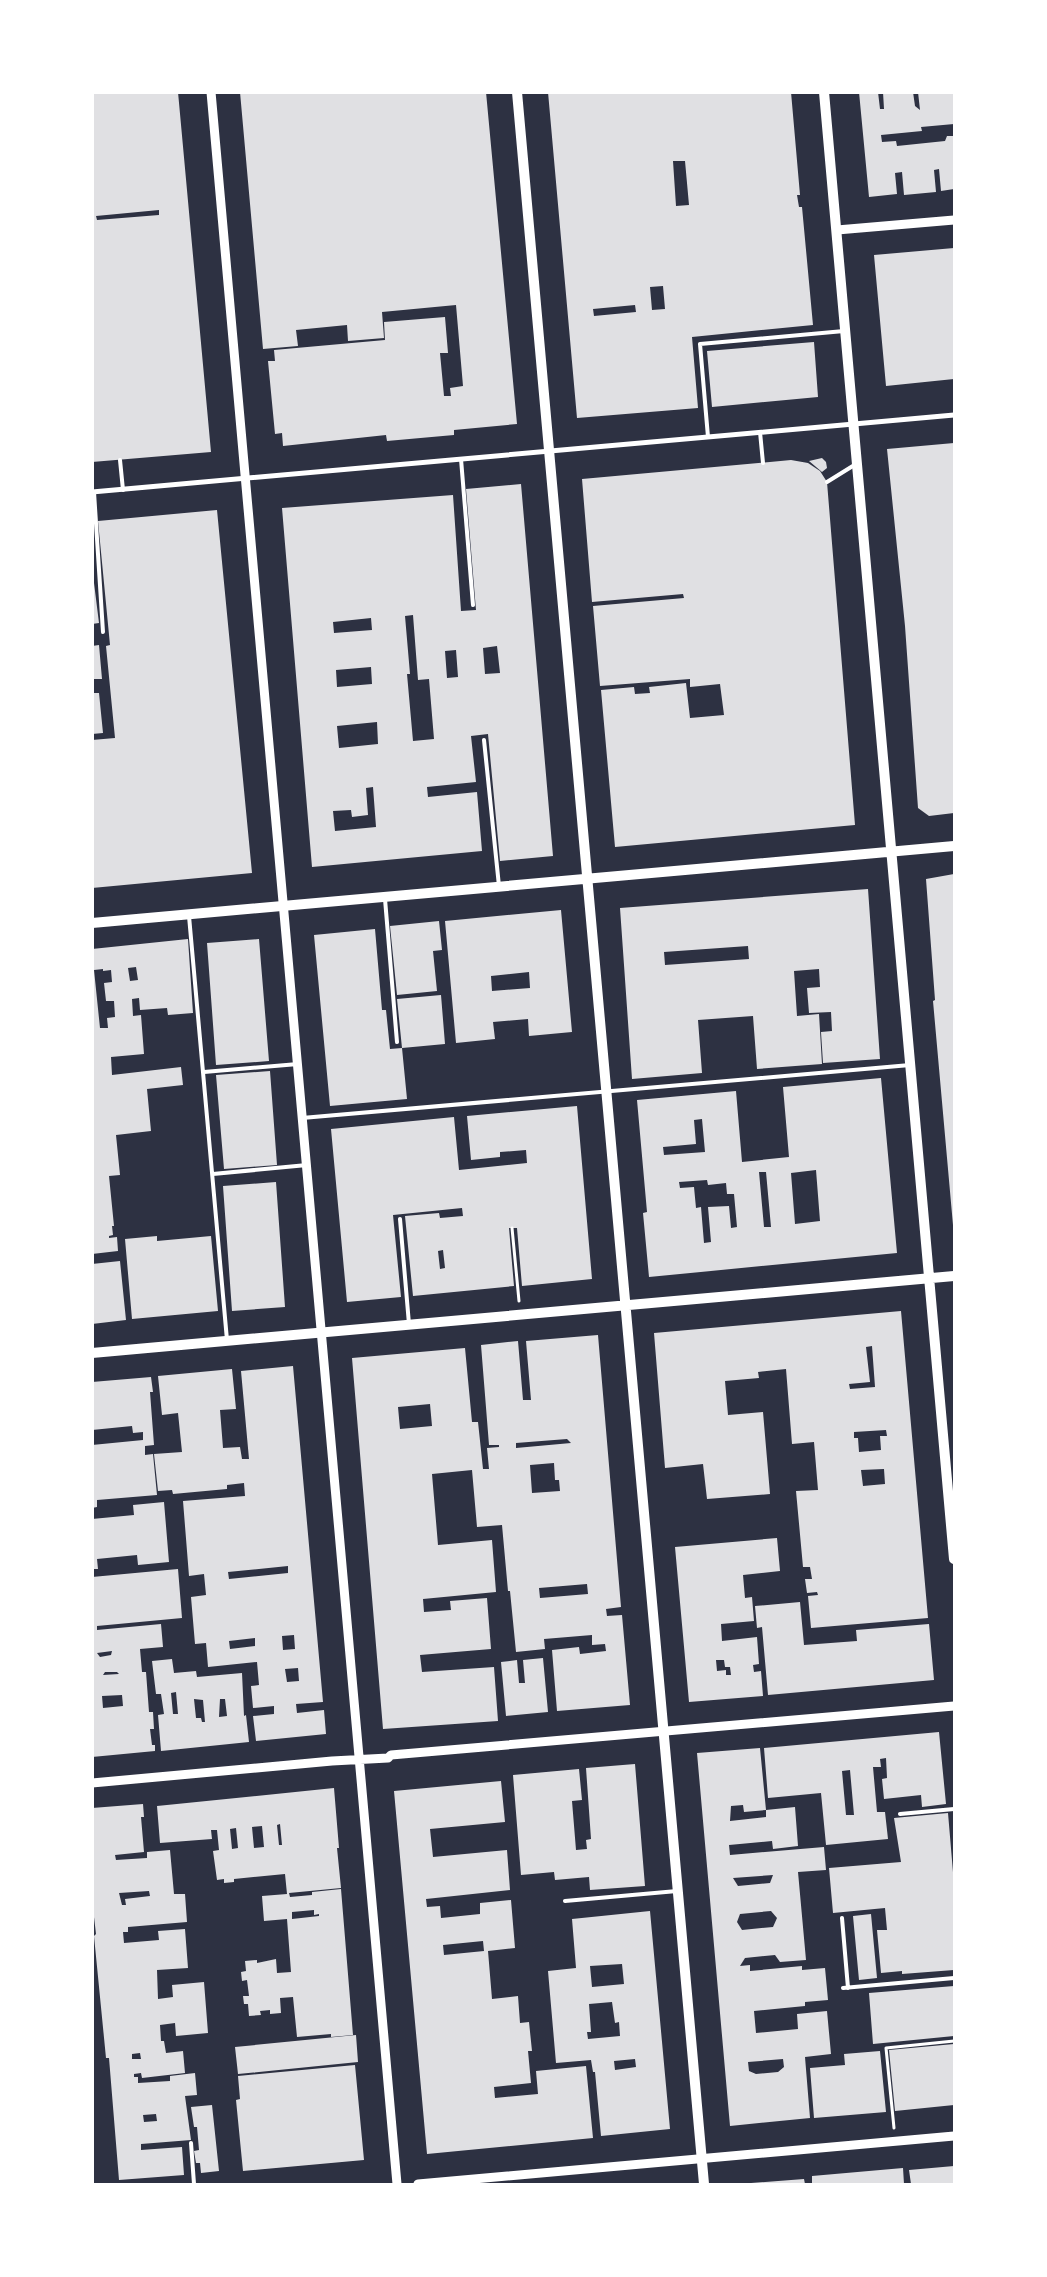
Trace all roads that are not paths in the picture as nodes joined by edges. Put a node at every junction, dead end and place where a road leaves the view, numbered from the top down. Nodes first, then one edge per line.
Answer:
1 (211, 92) edge
2 (517, 92) edge
3 (824, 92) edge
4 (954, 220) edge
5 (837, 230) junction
6 (846, 330) junction
7 (954, 415) edge
8 (855, 424) junction
9 (760, 432) junction
10 (708, 437) junction
11 (549, 451) junction
12 (461, 459) junction
13 (120, 460) dead end
14 (858, 462) junction
15 (763, 463) dead end
16 (246, 478) junction
17 (826, 482) dead end
18 (123, 490) junction
19 (93, 492) edge
20 (473, 605) dead end
21 (103, 632) dead end
22 (484, 740) dead end
23 (954, 846) edge
24 (892, 852) junction
25 (587, 879) junction
26 (499, 886) junction
27 (385, 896) junction
28 (284, 906) junction
29 (189, 914) junction
30 (92, 923) edge
31 (397, 1042) dead end
32 (298, 1064) junction
33 (911, 1065) junction
34 (204, 1072) junction
35 (606, 1092) junction
36 (302, 1118) junction
37 (307, 1166) junction
38 (213, 1174) junction
39 (400, 1219) dead end
40 (954, 1276) edge
41 (930, 1278) junction
42 (625, 1305) junction
43 (410, 1325) junction
44 (322, 1332) junction
45 (227, 1340) junction
46 (92, 1352) edge
47 (954, 1559) edge
48 (954, 1706) edge
49 (664, 1732) junction
50 (359, 1759) junction
51 (92, 1783) edge
52 (954, 1809) edge
53 (900, 1814) dead end
54 (678, 1891) junction
55 (565, 1900) dead end
56 (842, 1918) dead end
57 (954, 1978) edge
58 (843, 1988) dead end
59 (848, 1988) junction
60 (954, 2136) edge
61 (191, 2143) dead end
62 (702, 2159) junction
63 (194, 2184) edge
64 (397, 2184) edge
65 (418, 2184) edge
66 (704, 2184) edge

1 - 16 street
2 - 11 main road
3 - 5 main road
4 - 5 street
5 - 6 main road
6 - 8 main road
6 - 10 lane
7 - 8 street
8 - 9 street
8 - 14 main road
9 - 10 street
9 - 15 lane
10 - 11 street
11 - 12 street
11 - 25 main road
12 - 16 street
12 - 20 lane
13 - 18 lane
14 - 17 lane
14 - 24 main road
16 - 18 street
16 - 28 street
18 - 19 street
19 - 21 lane
22 - 26 lane
23 - 24 main road
24 - 25 main road
24 - 33 main road
25 - 26 main road
25 - 35 main road
26 - 27 main road
27 - 28 main road
27 - 31 lane
28 - 29 main road
28 - 32 street
29 - 30 main road
29 - 34 lane
32 - 34 lane
32 - 36 street
33 - 35 lane
33 - 41 main road
34 - 38 lane
35 - 36 lane
35 - 42 main road
36 - 37 street
37 - 38 lane
37 - 44 street
38 - 45 lane
39 - 43 lane
40 - 41 main road
41 - 42 main road
41 - 47 main road
42 - 43 main road
42 - 49 main road
43 - 44 main road
44 - 45 main road
44 - 50 street
45 - 46 main road
48 - 49 street
49 - 50 street
49 - 54 main road
50 - 51 street
50 - 64 street
52 - 53 lane
54 - 55 lane
54 - 62 main road
56 - 59 lane
57 - 59 lane
58 - 59 lane
60 - 62 street
61 - 63 lane
62 - 65 street
62 - 66 main road

